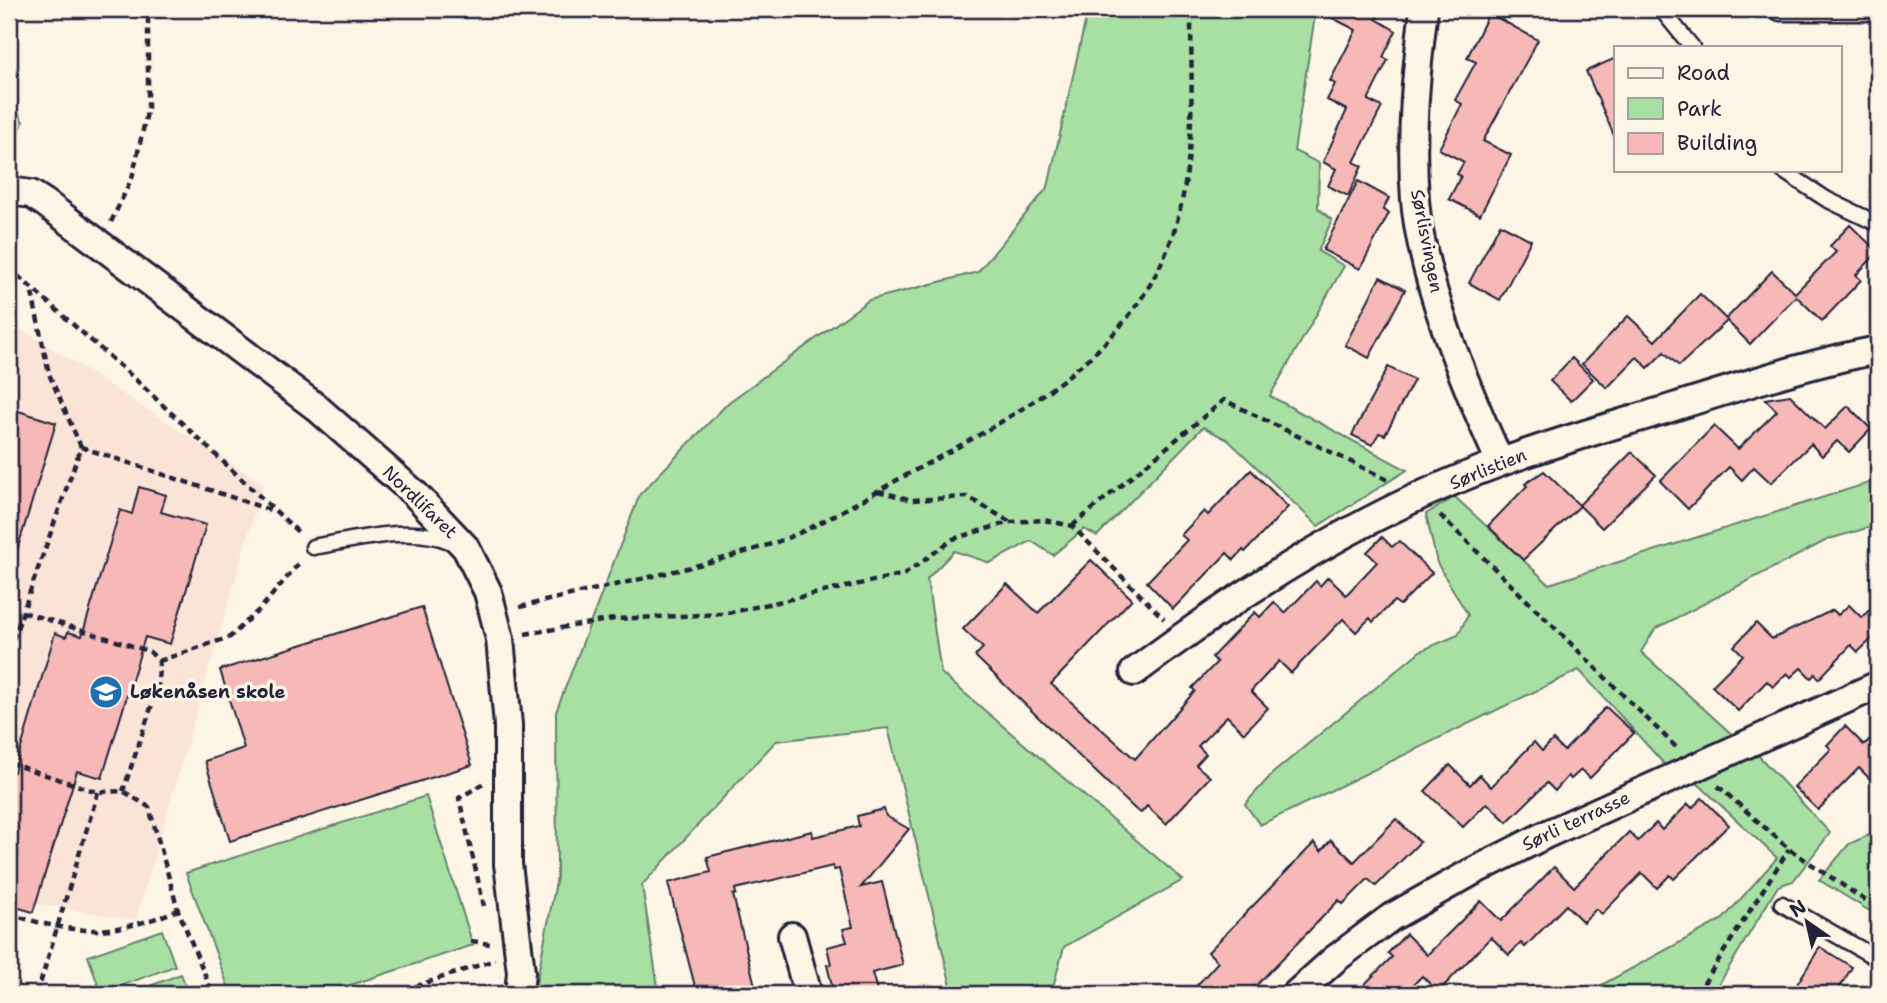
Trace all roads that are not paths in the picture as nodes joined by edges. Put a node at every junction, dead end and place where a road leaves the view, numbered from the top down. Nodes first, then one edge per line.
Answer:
1 (1424, 9) edge
2 (1661, 9) edge
3 (1771, 9) edge
4 (1878, 13) edge
5 (1691, 46) edge
6 (1785, 172) edge
7 (9, 191) edge
8 (1878, 224) edge
9 (1878, 349) edge
10 (1500, 462) junction
11 (313, 547) road end
12 (466, 548) junction
13 (1134, 672) dead end
14 (1878, 685) edge
15 (1782, 904) dead end
16 (792, 936) dead end
17 (1878, 959) edge
18 (519, 994) edge
19 (808, 994) edge
20 (1296, 994) edge

1 - 10 street, Sørlisvingen
2 - 5 lane
3 - 4 lane
6 - 8 lane
7 - 12 street, Nordlifaret
9 - 10 street, Sørlistien
10 - 13 street, Sørlistien
11 - 12 lane
12 - 18 street, Nordlifaret
14 - 20 street, Sørli terrasse
15 - 17 lane
16 - 19 street

